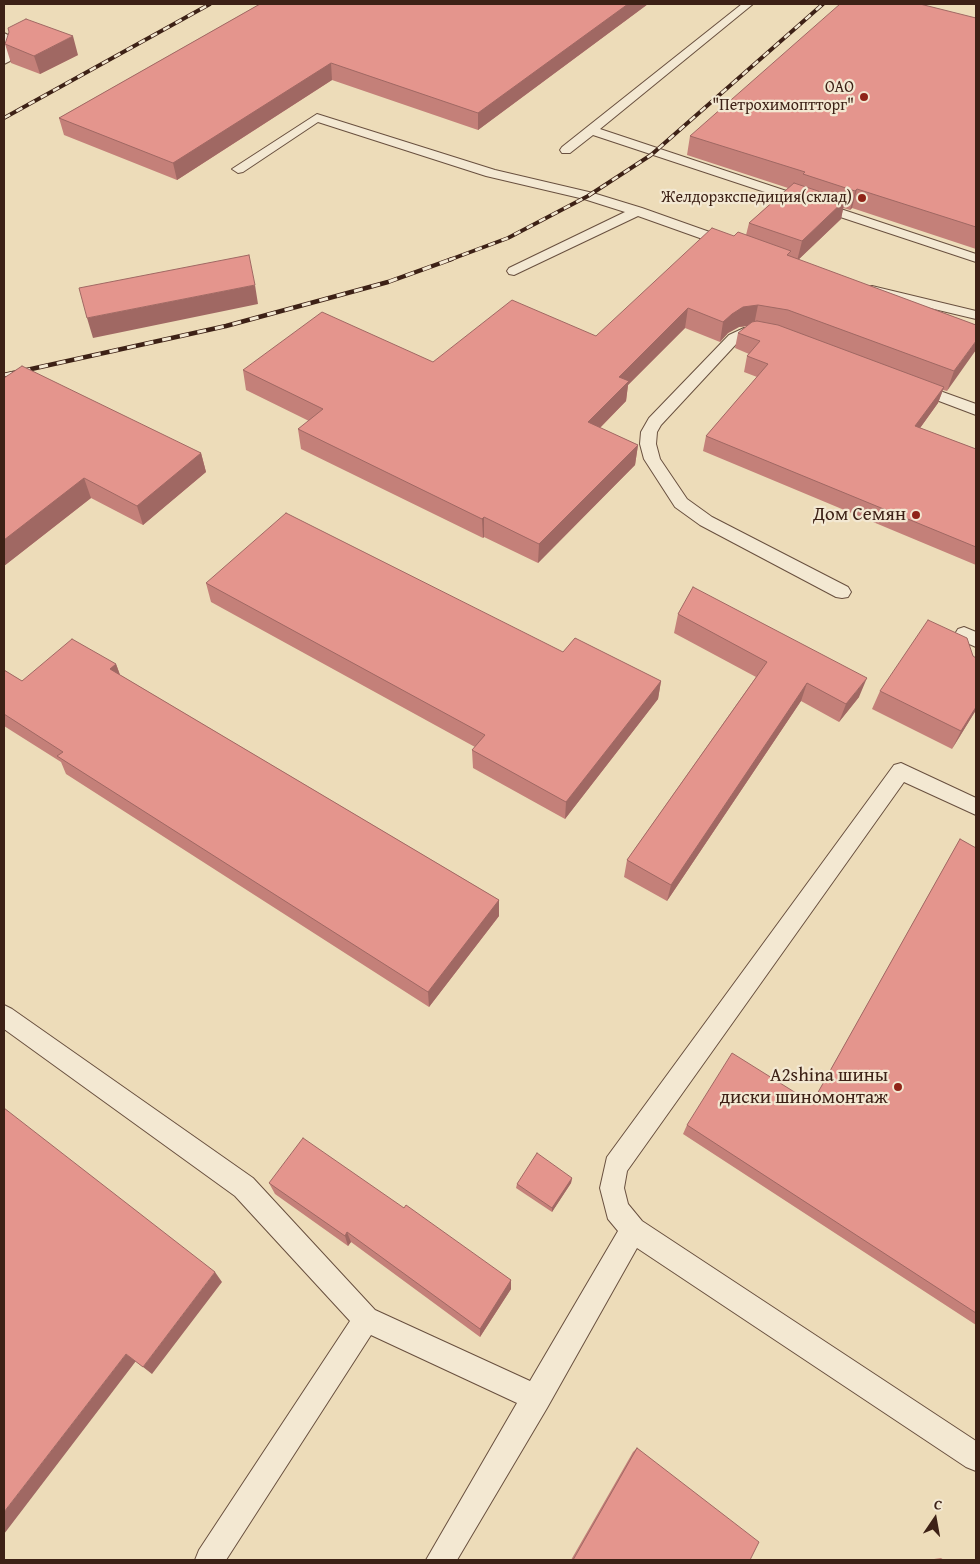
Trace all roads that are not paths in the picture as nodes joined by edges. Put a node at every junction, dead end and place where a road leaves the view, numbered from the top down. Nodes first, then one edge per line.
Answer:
1 (748, 4) edge
2 (4, 36) edge
3 (4, 61) edge
4 (591, 130) junction
5 (566, 150) dead end
6 (238, 169) dead end
7 (637, 211) junction
8 (739, 247) edge
9 (976, 258) edge
10 (514, 270) dead end
11 (860, 288) edge
12 (976, 315) edge
13 (778, 335) edge
14 (904, 382) edge
15 (976, 410) edge
16 (842, 592) dead end
17 (976, 807) edge
18 (4, 1016) edge
19 (633, 1230) junction
20 (366, 1319) junction
21 (537, 1398) junction
22 (976, 1457) edge
23 (209, 1560) edge
24 (441, 1560) edge

1 - 4 lane
2 - 3 lane
4 - 5 lane
4 - 9 lane
6 - 7 lane
7 - 8 lane
7 - 10 lane
11 - 12 lane
13 - 16 lane
14 - 15 lane
17 - 19 lane
18 - 20 lane
19 - 21 lane
19 - 22 lane
20 - 21 lane
20 - 23 lane
21 - 24 lane

